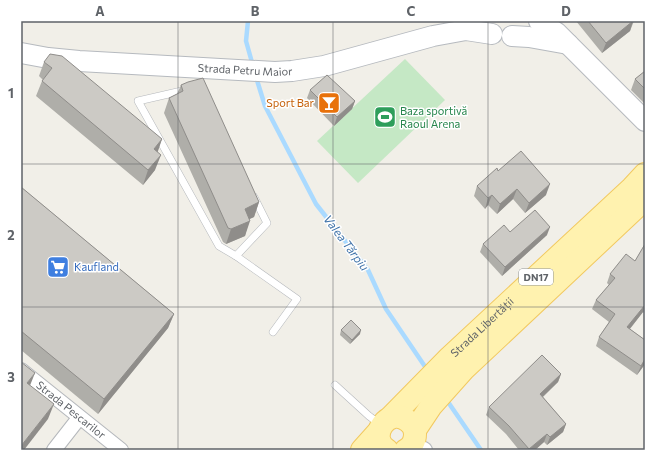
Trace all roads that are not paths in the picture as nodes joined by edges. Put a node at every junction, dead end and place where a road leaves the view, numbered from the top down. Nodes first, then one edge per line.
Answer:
1 (539, 21) edge
2 (488, 25) edge
3 (516, 29) edge
4 (568, 44) junction
5 (21, 53) edge
6 (195, 88) edge
7 (645, 121) edge
8 (645, 174) edge
9 (250, 187) edge
10 (645, 199) edge
11 (236, 256) junction
12 (273, 332) dead end
13 (21, 370) edge
14 (447, 374) junction
15 (336, 385) dead end
16 (423, 399) junction
17 (79, 418) junction
18 (385, 431) edge
19 (418, 444) edge
20 (54, 450) edge
21 (121, 450) edge
22 (362, 450) edge

1 - 4 street
2 - 3 street
2 - 5 street, Strada Petru Maior
3 - 4 street
4 - 7 street
6 - 11 lane
8 - 14 main road, Strada Libertății / DN17
9 - 11 lane
10 - 14 main road, Strada Libertății / DN17
11 - 12 lane
13 - 17 street, Strada Pescarilor
14 - 16 main road, Strada Libertății / DN17
15 - 18 lane
16 - 18 main road, Strada Libertății / DN17
16 - 19 main road, Strada Libertății / DN17
17 - 20 street
17 - 21 street, Strada Pescarilor
18 - 19 main road, DN17
18 - 22 main road, DN17

